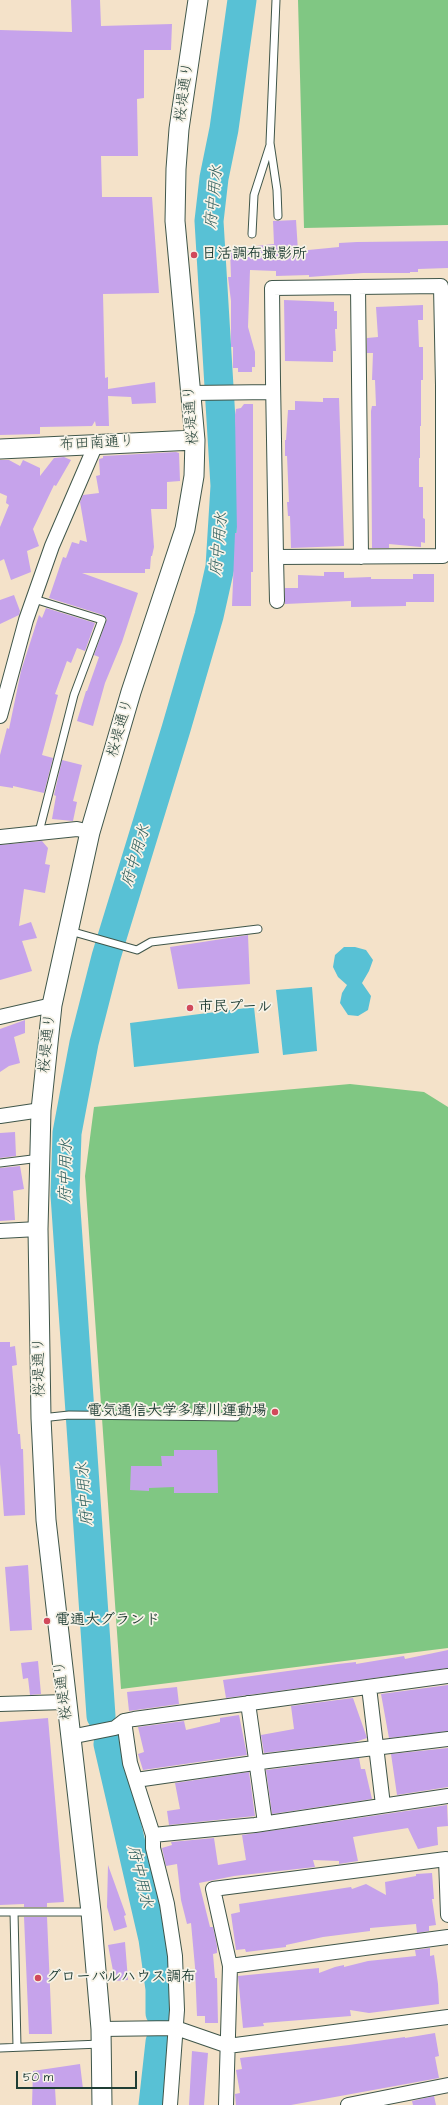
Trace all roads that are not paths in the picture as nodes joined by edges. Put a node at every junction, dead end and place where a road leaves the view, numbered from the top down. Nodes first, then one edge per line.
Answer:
1 (198, 0) edge
2 (276, 0) edge
3 (270, 143) junction
4 (278, 216) dead end
5 (252, 234) dead end
6 (358, 287) junction
7 (273, 392) junction
8 (198, 394) junction
9 (195, 440) junction
10 (96, 444) junction
11 (0, 449) edge
12 (276, 557) junction
13 (360, 557) junction
14 (34, 599) junction
15 (277, 601) dead end
16 (0, 716) edge
17 (39, 832) junction
18 (90, 832) junction
19 (0, 837) edge
20 (258, 929) dead end
21 (68, 930) junction
22 (52, 1005) junction
23 (0, 1017) edge
24 (41, 1110) junction
25 (0, 1116) edge
26 (40, 1158) junction
27 (0, 1162) edge
28 (38, 1228) junction
29 (0, 1231) edge
30 (236, 1417) dead end
31 (41, 1418) junction
32 (448, 1676) edge
33 (369, 1687) junction
34 (65, 1702) junction
35 (248, 1703) junction
36 (0, 1704) edge
37 (124, 1721) junction
38 (70, 1737) junction
39 (448, 1739) edge
40 (377, 1748) junction
41 (257, 1762) junction
42 (136, 1780) junction
43 (448, 1796) edge
44 (384, 1805) junction
45 (265, 1823) junction
46 (153, 1835) junction
47 (0, 1912) edge
48 (14, 1912) junction
49 (91, 1912) junction
50 (448, 1916) edge
51 (448, 1937) edge
52 (230, 1966) junction
53 (448, 2017) edge
54 (176, 2028) junction
55 (101, 2037) junction
56 (228, 2046) junction
57 (18, 2047) junction
58 (0, 2048) edge
59 (448, 2085) edge
60 (102, 2105) edge
61 (170, 2105) edge
62 (226, 2105) edge
63 (348, 2105) edge

1 - 8 street, 桜堤通り
2 - 3 lane
3 - 4 lane
3 - 5 lane
6 - 7 street
6 - 13 street
6 - 13 street
7 - 8 street
7 - 12 street
8 - 9 street, 桜堤通り
9 - 10 street, 布田南通り
9 - 18 street, 桜堤通り
10 - 11 street, 布田南通り
10 - 14 street
12 - 13 street
12 - 15 street
14 - 16 street
14 - 17 lane
17 - 18 street
17 - 19 street
18 - 21 street, 桜堤通り
20 - 21 lane
21 - 22 street, 桜堤通り
22 - 23 street
22 - 24 street, 桜堤通り
24 - 25 street
24 - 26 street, 桜堤通り
26 - 27 lane
26 - 28 street, 桜堤通り
28 - 29 street
28 - 31 street, 桜堤通り
30 - 31 lane
31 - 34 street, 桜堤通り
32 - 33 street
33 - 35 street
33 - 40 street
34 - 36 street
34 - 38 street, 桜堤通り
35 - 37 street
35 - 41 street
37 - 38 street
37 - 42 street
38 - 49 street, 桜堤通り
39 - 40 street
40 - 41 street
40 - 44 street
41 - 42 street
41 - 45 street
42 - 46 street
43 - 44 street
44 - 45 street
45 - 46 street
46 - 54 street
47 - 48 lane
48 - 49 lane
48 - 57 lane
49 - 55 street, 桜堤通り
50 - 52 street
51 - 52 street
52 - 56 street
53 - 56 street
54 - 55 street
54 - 56 street
54 - 61 street
55 - 57 lane
55 - 60 street, 桜堤通り
56 - 62 street
57 - 58 lane
59 - 63 street

